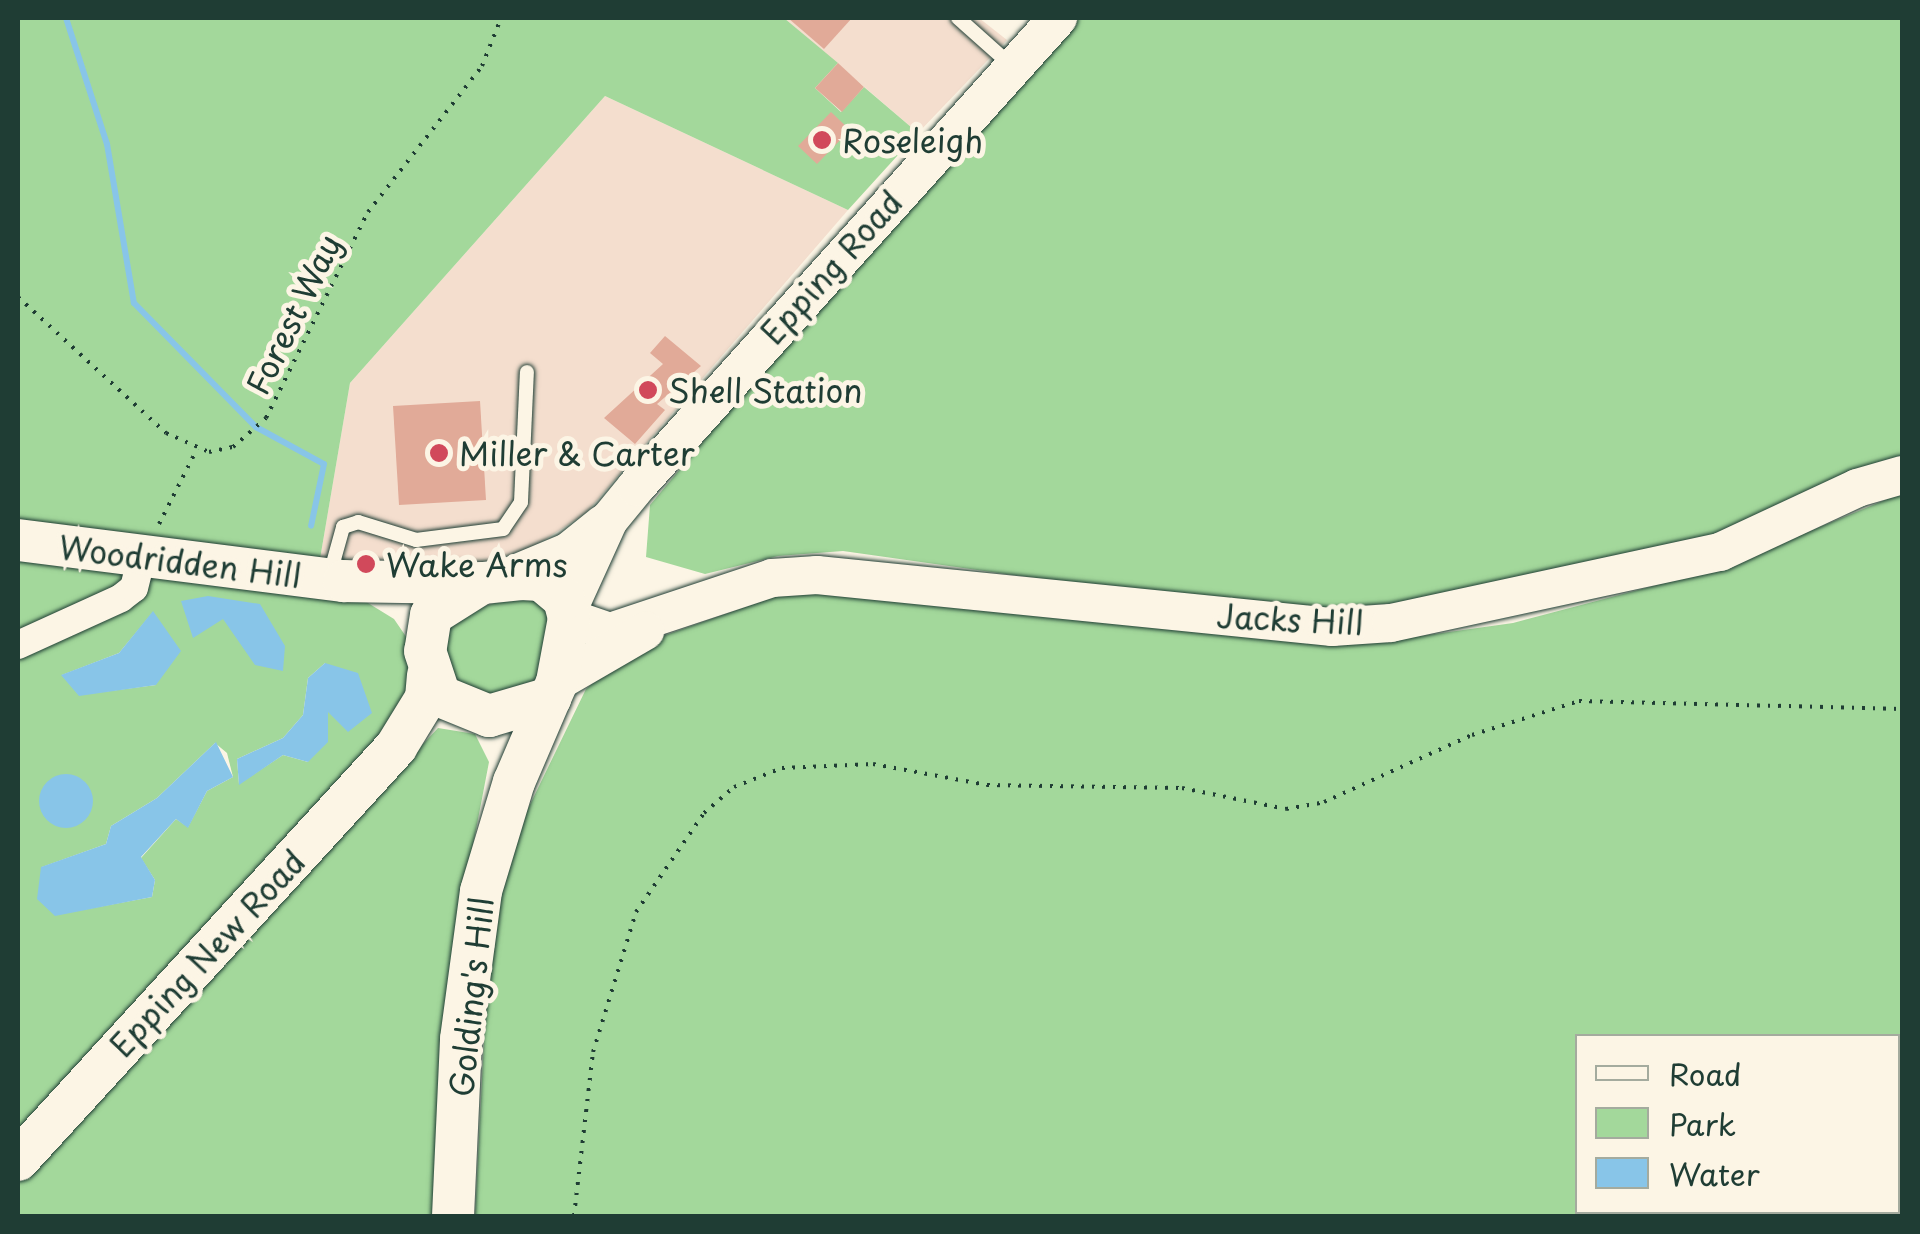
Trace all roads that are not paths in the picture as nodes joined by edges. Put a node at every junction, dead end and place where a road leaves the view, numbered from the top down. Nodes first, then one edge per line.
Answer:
1 (958, 18) edge
2 (1058, 18) edge
3 (1013, 68) junction
4 (528, 372) dead end
5 (1902, 475) edge
6 (609, 520) junction
7 (18, 540) edge
8 (141, 559) junction
9 (336, 581) junction
10 (491, 581) junction
11 (569, 613) junction
12 (664, 619) junction
13 (18, 645) edge
14 (426, 663) junction
15 (554, 690) junction
16 (470, 712) junction
17 (396, 746) junction
18 (514, 782) junction
19 (18, 1160) edge
20 (453, 1216) edge

1 - 3 lane
2 - 3 main road, Epping Road
3 - 6 main road, Epping Road
4 - 9 lane
5 - 12 main road, Jacks Hill
6 - 10 main road, Epping Road
6 - 11 main road, Epping Road
7 - 8 main road, Woodridden Hill
8 - 9 main road, Woodridden Hill
8 - 13 street
9 - 10 main road, Woodridden Hill
9 - 14 main road, Woodridden Hill
10 - 11 main road
10 - 14 main road
11 - 12 main road
11 - 15 main road
12 - 15 main road
14 - 16 main road
14 - 17 main road, Epping New Road
15 - 16 main road
15 - 18 main road, Golding's Hill
16 - 17 main road, Epping New Road
16 - 18 main road
17 - 19 main road, Epping New Road
18 - 20 main road, Golding's Hill

